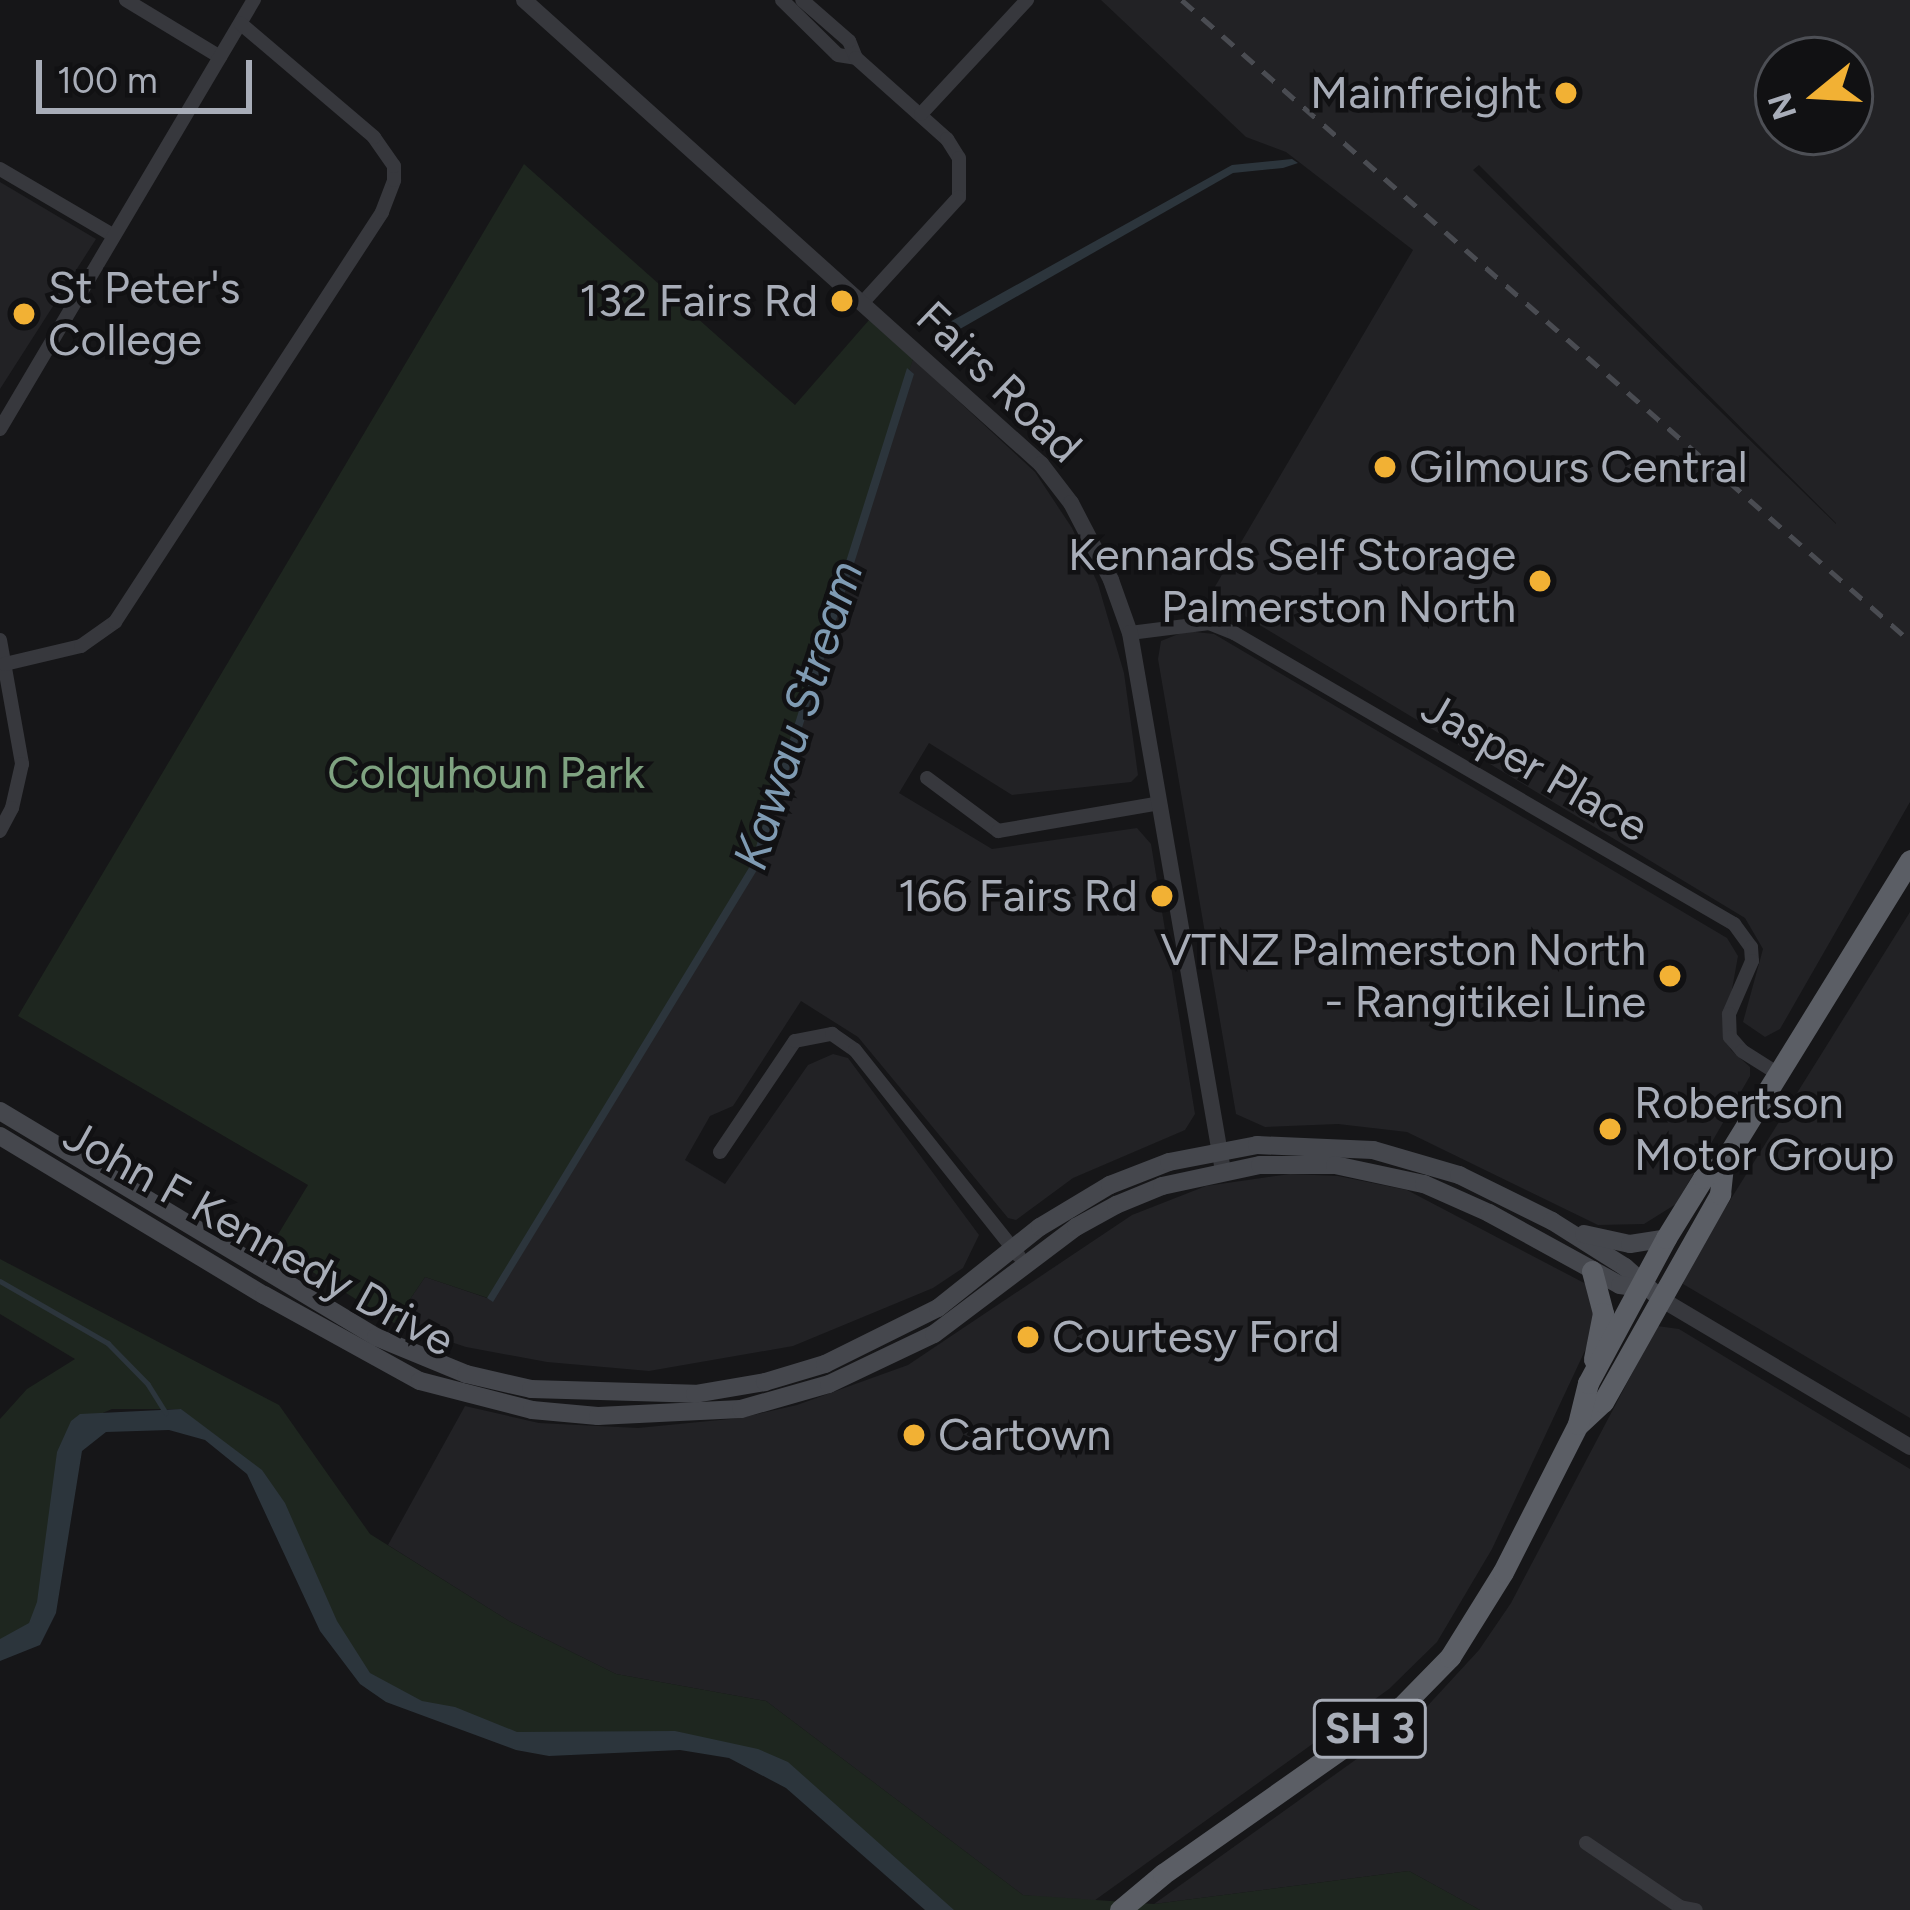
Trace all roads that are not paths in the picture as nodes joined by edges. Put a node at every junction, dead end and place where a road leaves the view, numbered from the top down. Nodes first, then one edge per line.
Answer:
1 (126, 0) edge
2 (254, 0) edge
3 (524, 0) edge
4 (782, 0) edge
5 (802, 0) edge
6 (1027, 0) edge
7 (241, 24) junction
8 (220, 57) junction
9 (856, 58) junction
10 (921, 114) junction
11 (0, 169) edge
12 (114, 236) junction
13 (863, 302) junction
14 (0, 429) edge
15 (1130, 633) junction
16 (0, 640) edge
17 (5, 664) junction
18 (927, 778) dead end
19 (1160, 803) junction
20 (0, 831) edge
21 (1910, 860) edge
22 (1777, 1073) junction
23 (0, 1111) edge
24 (0, 1136) edge
25 (720, 1152) dead end
26 (1221, 1160) junction
27 (1723, 1163) junction
28 (1501, 1193) junction
29 (1490, 1213) junction
30 (1552, 1221) junction
31 (1666, 1238) junction
32 (1019, 1257) junction
33 (1592, 1271) junction
34 (1651, 1294) junction
35 (1588, 1383) junction
36 (696, 1404) junction
37 (1578, 1424) junction
38 (1910, 1448) edge
39 (1586, 1843) dead end
40 (1120, 1910) edge
41 (1696, 1910) edge

1 - 8 street
2 - 7 street
3 - 13 street, Fairs Road
4 - 9 street
5 - 9 street
6 - 10 street
7 - 8 street
7 - 17 street
8 - 12 street
9 - 10 street
10 - 13 street
11 - 12 street
12 - 14 street
13 - 15 street, Fairs Road
15 - 19 street, Fairs Road
15 - 22 street, Jasper Place
16 - 17 street
17 - 20 street
18 - 19 street
19 - 26 street, Fairs Road
21 - 22 highway, SH 3
22 - 27 highway, SH 3
23 - 36 main road, John F Kennedy Drive
24 - 36 main road, John F Kennedy Drive
25 - 32 street
26 - 28 main road, John F Kennedy Drive
26 - 29 main road, John F Kennedy Drive
26 - 32 main road, John F Kennedy Drive
27 - 31 highway, SH 3
27 - 34 highway, SH 3
28 - 29 main road
28 - 30 main road, John F Kennedy Drive
29 - 33 main road, John F Kennedy Drive
30 - 31 main road
30 - 34 main road, John F Kennedy Drive
31 - 34 highway, SH 3
32 - 36 main road, John F Kennedy Drive
33 - 34 main road, John F Kennedy Drive
33 - 35 highway
34 - 35 highway, SH 3
34 - 37 highway, SH 3
34 - 38 street
35 - 37 highway, SH 3
37 - 40 highway, SH 3
39 - 41 street

